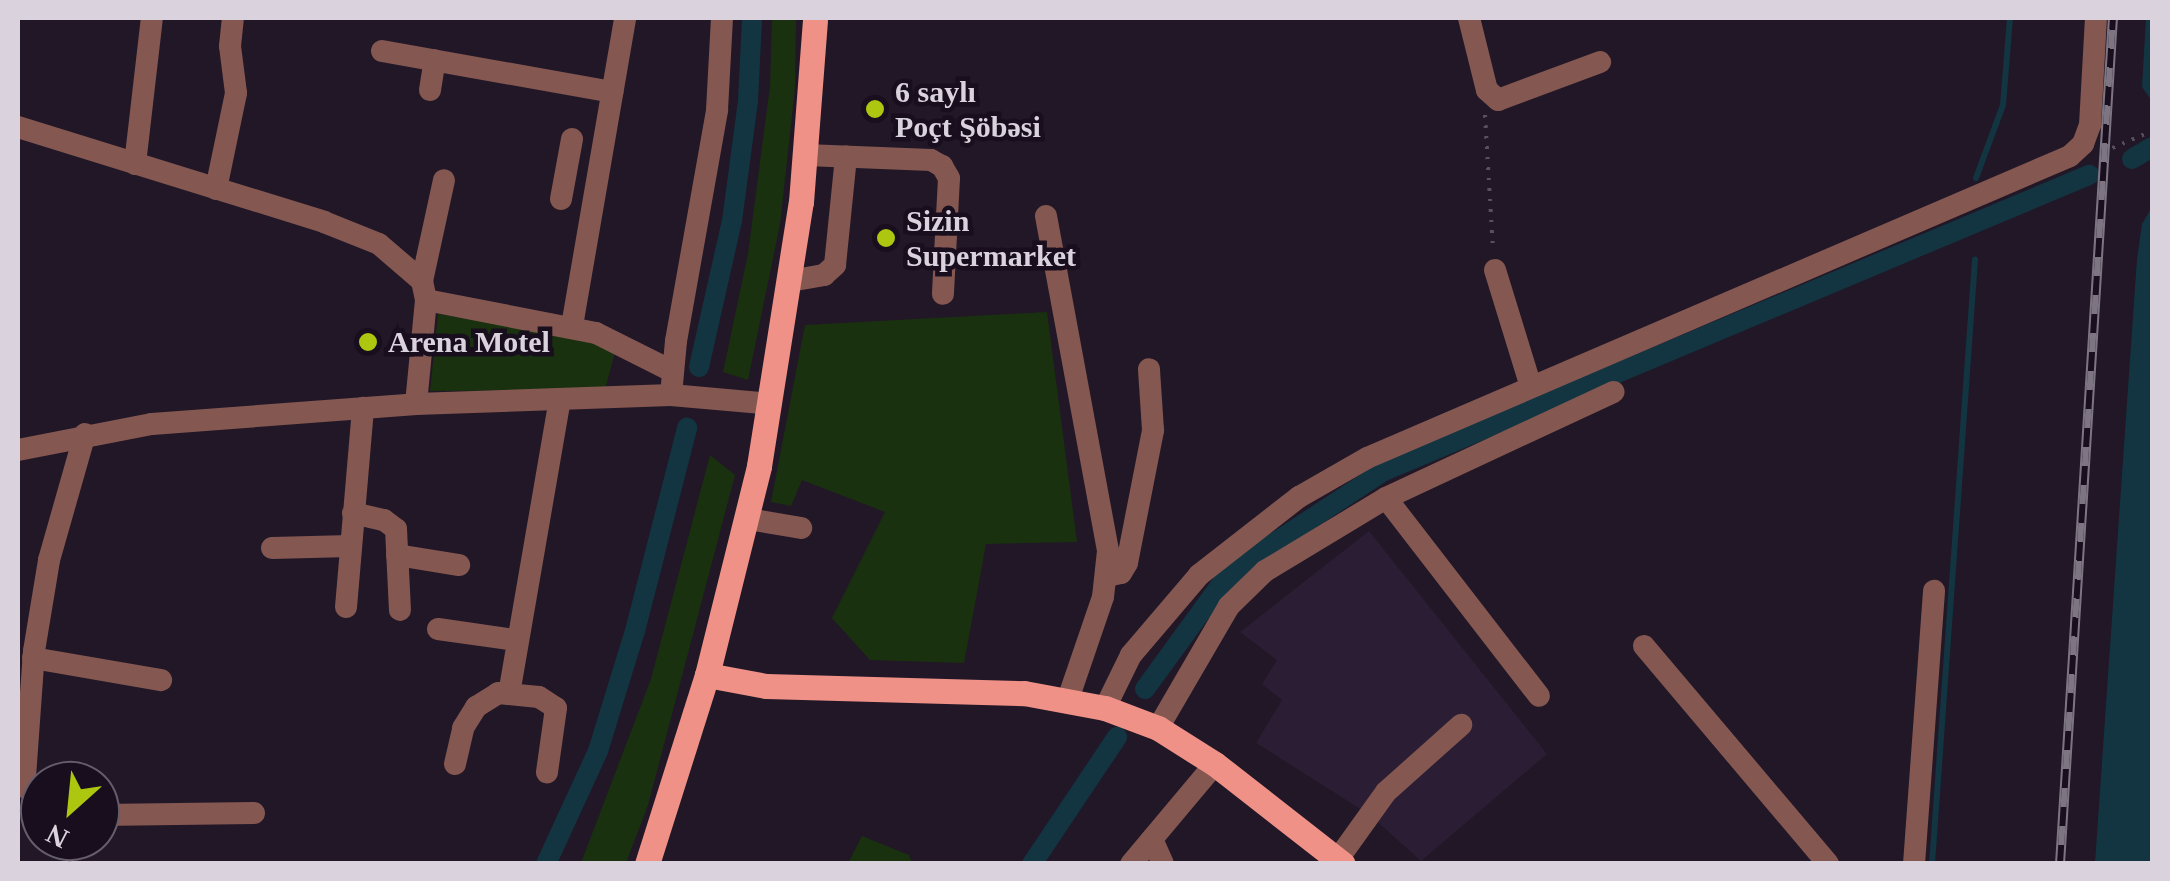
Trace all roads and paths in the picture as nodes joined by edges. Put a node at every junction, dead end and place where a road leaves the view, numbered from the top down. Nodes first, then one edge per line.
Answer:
1 (152, 18) edge
2 (233, 18) edge
3 (625, 18) edge
4 (722, 18) edge
5 (815, 18) edge
6 (1470, 18) edge
7 (2096, 18) edge
8 (382, 51) dead end
9 (435, 60) junction
10 (1600, 62) dead end
11 (430, 90) dead end
12 (612, 92) junction
13 (1490, 96) junction
14 (18, 127) edge
15 (2152, 131) edge
16 (572, 139) dead end
17 (2083, 144) junction
18 (806, 156) junction
19 (846, 156) junction
20 (135, 164) junction
21 (444, 180) dead end
22 (596, 186) junction
23 (216, 189) junction
24 (1046, 216) dead end
25 (1495, 270) joint
26 (790, 281) junction
27 (424, 290) junction
28 (943, 294) dead end
29 (572, 326) junction
30 (1149, 368) dead end
31 (672, 383) junction
32 (1530, 386) junction
33 (1613, 392) dead end
34 (560, 399) junction
35 (416, 404) junction
36 (771, 404) junction
37 (362, 408) junction
38 (85, 434) junction
39 (18, 450) edge
40 (1386, 498) junction
41 (352, 513) junction
42 (748, 519) junction
43 (801, 528) dead end
44 (350, 546) junction
45 (272, 548) dead end
46 (397, 556) junction
47 (459, 565) dead end
48 (1107, 576) junction
49 (1934, 591) dead end
50 (346, 607) dead end
51 (400, 610) dead end
52 (438, 629) dead end
53 (515, 640) junction
54 (1644, 646) dead end
55 (33, 658) junction
56 (707, 675) junction
57 (162, 680) dead end
58 (509, 694) junction
59 (1539, 696) dead end
60 (1068, 699) junction
61 (1105, 708) junction
62 (1462, 724) dead end
63 (1158, 728) junction
64 (25, 761) edge
65 (455, 764) dead end
66 (1215, 764) junction
67 (547, 772) dead end
68 (254, 813) dead end
69 (120, 815) edge
70 (1152, 839) junction
71 (1341, 861) edge
72 (648, 864) edge
73 (1131, 864) edge
74 (1164, 864) edge
75 (1828, 864) edge
76 (1914, 864) edge

1 - 20 street
2 - 23 street
3 - 12 street
4 - 31 street
5 - 18 main road
6 - 13 street
7 - 17 street
8 - 9 street
9 - 11 street
9 - 12 street
10 - 13 street
12 - 22 street
13 - 25 path
14 - 20 street
15 - 17 path
16 - 22 street
17 - 32 street
18 - 19 street
18 - 26 main road
19 - 26 street
19 - 28 street
20 - 23 street
21 - 27 street
22 - 29 street
23 - 27 street
24 - 48 street
25 - 32 street
26 - 36 main road
27 - 29 street
27 - 35 street
29 - 31 street
30 - 48 street
31 - 34 street
31 - 36 street
32 - 61 street
33 - 40 street
34 - 35 street
34 - 53 street
35 - 37 street
36 - 42 main road
37 - 38 street
37 - 41 street
38 - 39 street
38 - 55 street
40 - 59 street
40 - 63 street
41 - 44 street
41 - 46 street
42 - 43 street
42 - 56 main road
44 - 45 street
44 - 50 street
46 - 47 street
46 - 51 street
48 - 60 street
49 - 76 street
52 - 53 street
53 - 58 street
54 - 75 street
55 - 57 street
55 - 64 street
56 - 60 main road
56 - 72 main road
58 - 65 street
58 - 67 street
60 - 61 main road
61 - 63 main road
62 - 71 street
63 - 66 main road
66 - 70 street
66 - 71 main road
68 - 69 street
70 - 73 street
70 - 74 street

